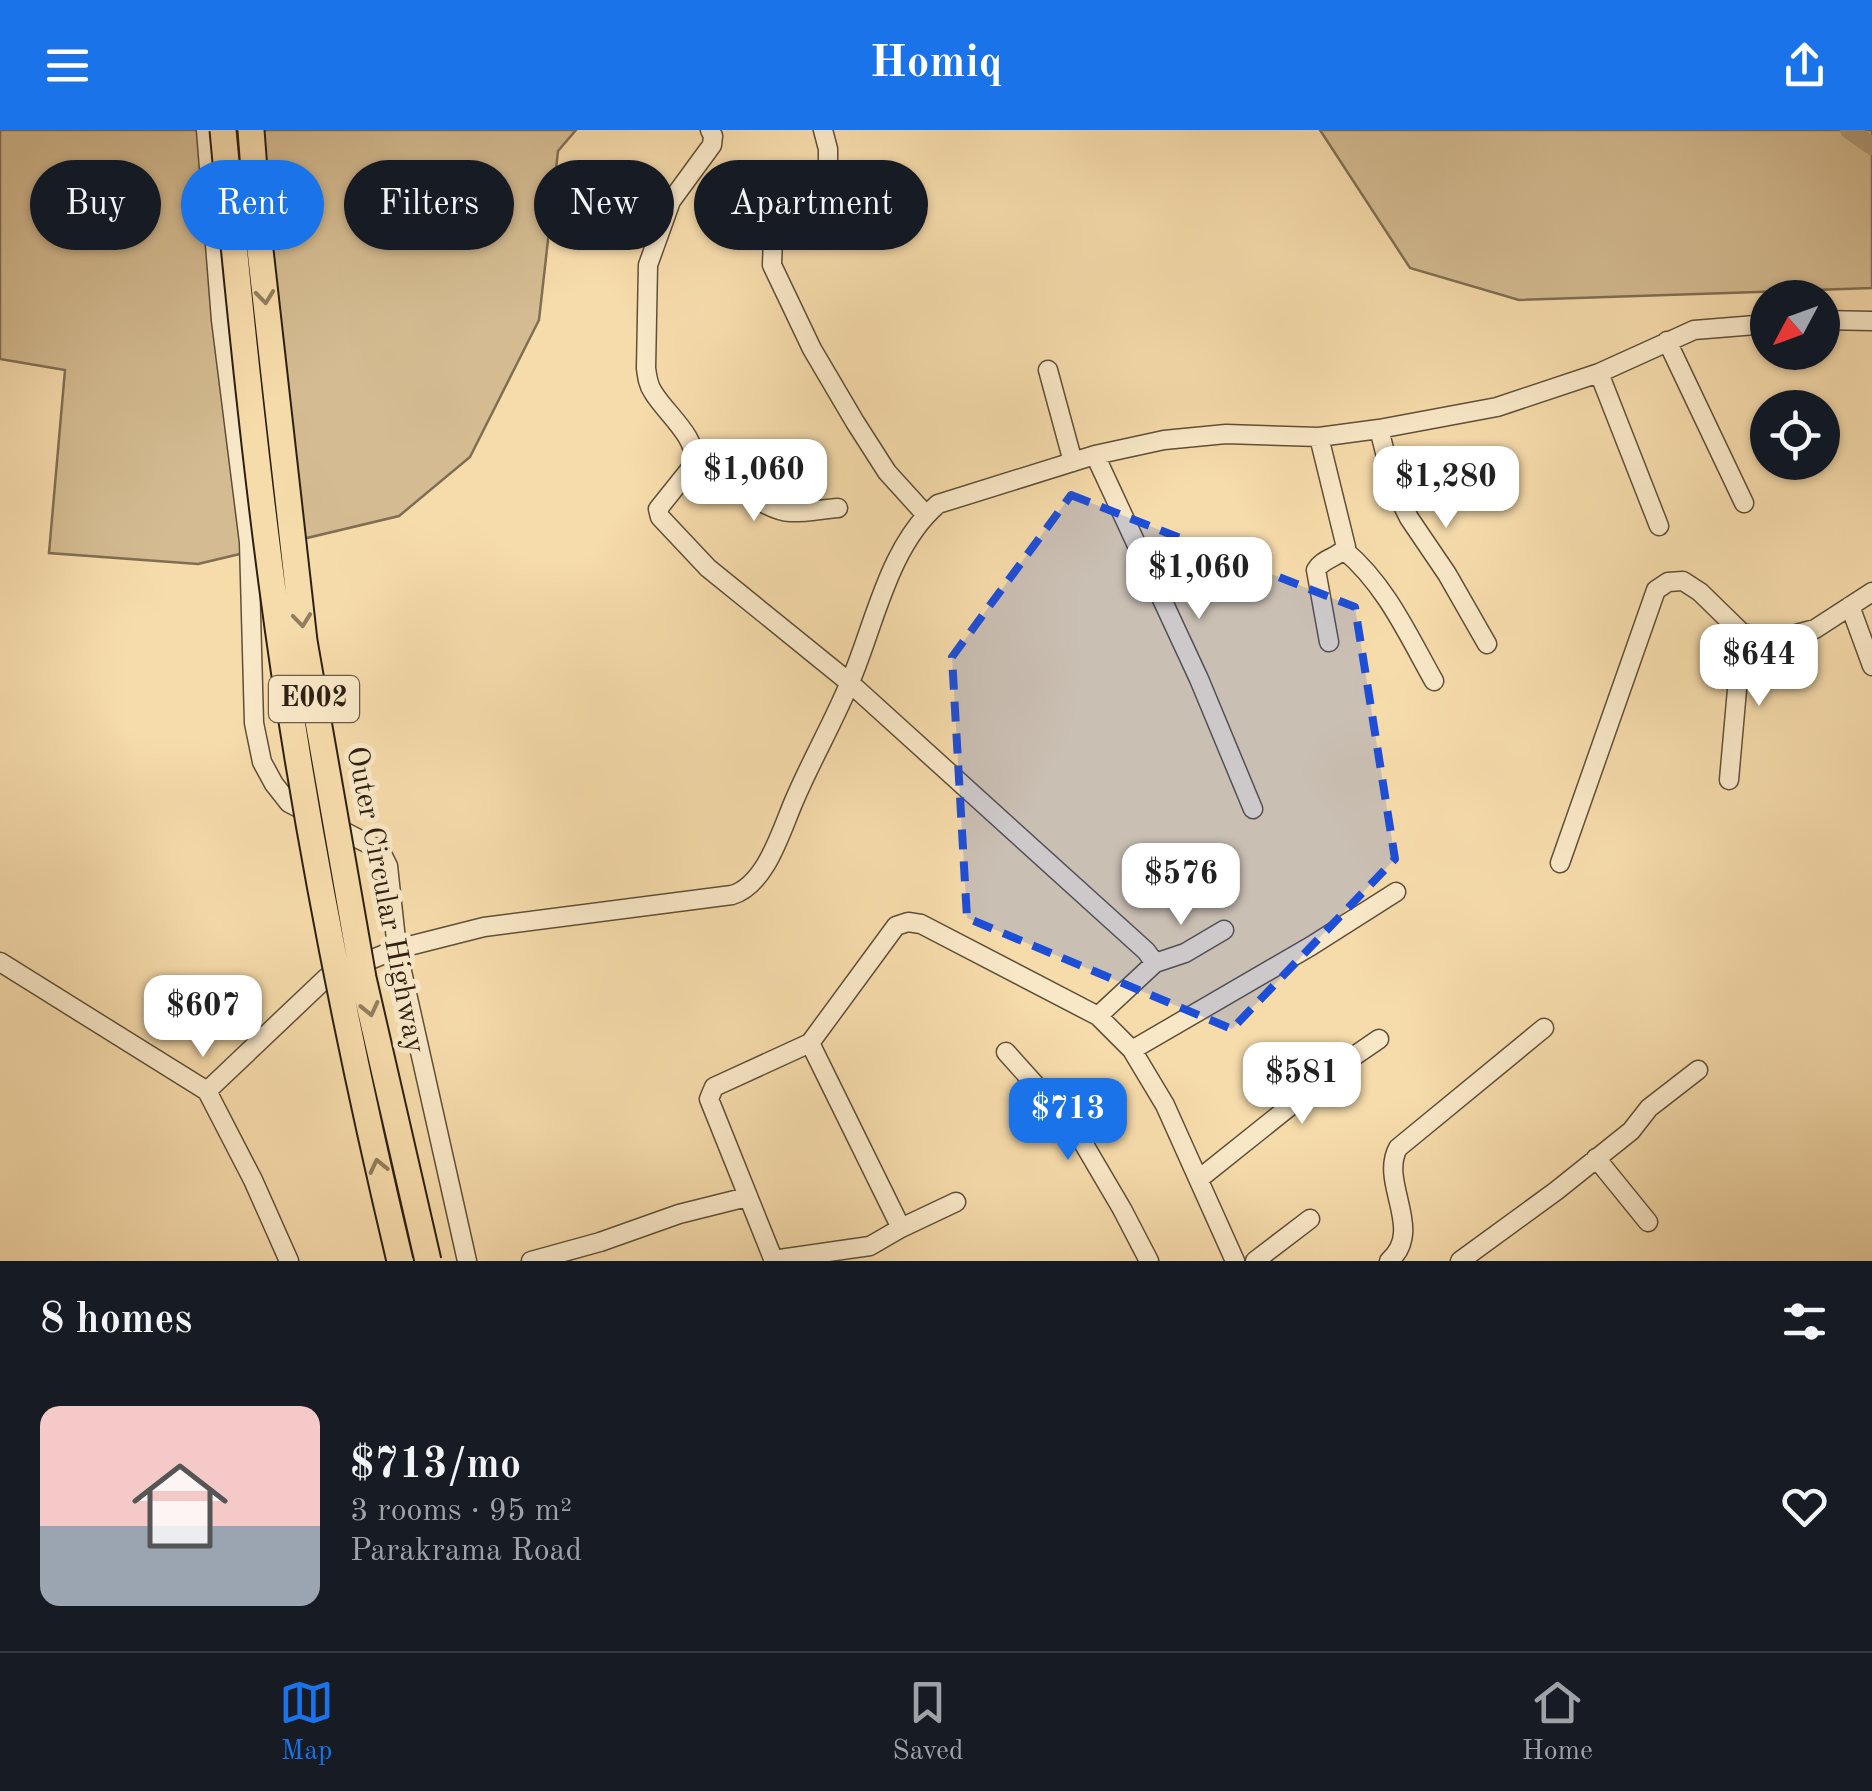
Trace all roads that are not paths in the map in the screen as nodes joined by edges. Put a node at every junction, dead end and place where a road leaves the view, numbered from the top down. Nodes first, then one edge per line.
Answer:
1 (206, 130) edge
2 (223, 130) edge
3 (251, 130) edge
4 (710, 130) edge
5 (823, 130) edge
6 (828, 160) edge
7 (773, 250) edge
8 (1840, 320) edge
9 (1872, 321) edge
10 (1750, 325) edge
11 (1667, 341) junction
12 (1048, 370) dead end
13 (1599, 373) junction
14 (1380, 429) junction
15 (1319, 437) junction
16 (696, 455) junction
17 (1096, 455) junction
18 (1073, 462) junction
19 (1744, 503) dead end
20 (838, 508) dead end
21 (926, 515) junction
22 (1659, 526) dead end
23 (1344, 550) junction
24 (1872, 592) edge
25 (1850, 606) junction
26 (1742, 633) junction
27 (1329, 642) dead end
28 (1486, 644) dead end
29 (1872, 666) edge
30 (1434, 681) dead end
31 (850, 683) junction
32 (1729, 780) dead end
33 (1253, 810) dead end
34 (1560, 864) dead end
35 (1396, 892) dead end
36 (1224, 930) dead end
37 (397, 950) junction
38 (0, 962) edge
39 (1155, 964) junction
40 (1098, 1016) junction
41 (1544, 1028) dead end
42 (1379, 1039) dead end
43 (810, 1043) junction
44 (1132, 1050) junction
45 (1006, 1052) dead end
46 (1698, 1070) dead end
47 (207, 1090) junction
48 (1596, 1158) junction
49 (1198, 1179) junction
50 (747, 1198) junction
51 (956, 1202) dead end
52 (1310, 1219) dead end
53 (1648, 1222) dead end
54 (901, 1228) junction
55 (1228, 1260) edge
56 (288, 1261) edge
57 (400, 1261) edge
58 (428, 1261) edge
59 (466, 1261) edge
60 (531, 1261) edge
61 (774, 1261) edge
62 (1149, 1261) edge
63 (1255, 1261) edge
64 (1389, 1261) edge
65 (1460, 1261) edge

1 - 37 street
57 -> 2 highway, Outer Circular Highway / E002, bridge
3 -> 58 highway, Outer Circular Highway / E002, bridge
4 - 16 street
5 - 6 street
7 - 21 street
8 - 9 street
10 - 11 street
11 - 13 street
11 - 19 street
12 - 18 street
13 - 14 street
13 - 22 street
14 - 15 street
14 - 28 street
15 - 17 street
15 - 23 street
16 - 20 street
16 - 31 street
17 - 18 street
17 - 33 street
18 - 21 street
21 - 31 street
23 - 27 street
23 - 30 street
24 - 25 street
25 - 26 street
25 - 29 street
26 - 32 street
26 - 34 street
31 - 37 street
31 - 39 street
35 - 44 street
36 - 39 street
37 - 47 street
37 - 59 street
38 - 47 street
39 - 40 street
40 - 43 street
40 - 44 street
41 - 64 street
42 - 49 street
43 - 50 street
43 - 54 street
44 - 49 street
45 - 62 street
46 - 48 street
47 - 56 street
48 - 53 street
48 - 65 street
49 - 55 street
50 - 60 street
50 - 61 street
51 - 54 street
52 - 63 street
54 - 61 street

